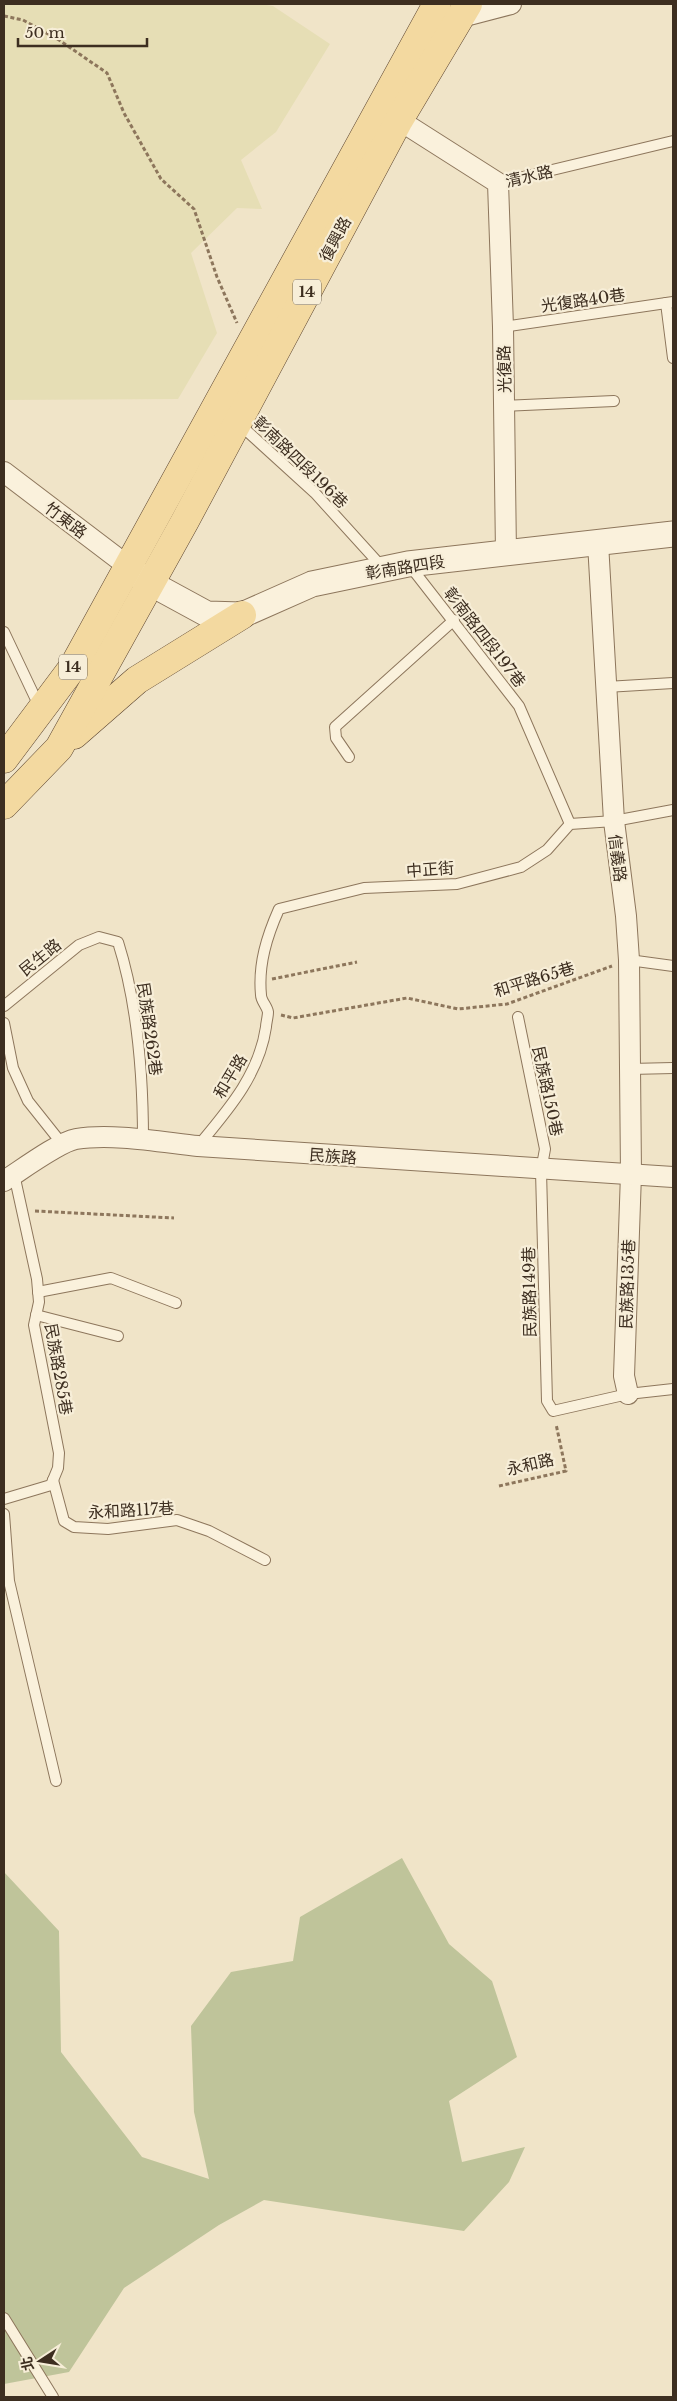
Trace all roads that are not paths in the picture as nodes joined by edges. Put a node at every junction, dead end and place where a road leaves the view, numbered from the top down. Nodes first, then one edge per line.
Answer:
1 (437, 4) edge
2 (511, 4) edge
3 (464, 10) edge
4 (399, 120) junction
5 (673, 141) edge
6 (498, 183) junction
7 (670, 303) edge
8 (503, 327) junction
9 (673, 358) edge
10 (614, 401) dead end
11 (504, 406) junction
12 (237, 422) junction
13 (4, 472) edge
14 (673, 534) edge
15 (598, 543) junction
16 (506, 554) junction
17 (408, 564) junction
18 (384, 569) junction
19 (140, 575) junction
20 (242, 615) junction
21 (454, 620) junction
22 (4, 632) edge
23 (673, 682) edge
24 (606, 687) junction
25 (41, 709) junction
26 (59, 748) junction
27 (349, 757) dead end
28 (4, 759) edge
29 (4, 805) edge
30 (673, 810) edge
31 (614, 821) junction
32 (570, 824) junction
33 (99, 937) joint
34 (629, 960) junction
35 (673, 966) edge
36 (4, 1006) edge
37 (268, 1011) joint
38 (518, 1017) dead end
39 (4, 1024) edge
40 (673, 1068) edge
41 (630, 1069) junction
42 (143, 1140) junction
43 (63, 1145) junction
44 (198, 1146) junction
45 (541, 1170) junction
46 (631, 1174) junction
47 (9, 1178) edge
48 (673, 1178) edge
49 (38, 1292) junction
50 (176, 1303) dead end
51 (36, 1315) junction
52 (118, 1336) dead end
53 (673, 1389) edge
54 (628, 1394) junction
55 (53, 1480) junction
56 (4, 1499) edge
57 (4, 1514) edge
58 (265, 1560) dead end
59 (56, 1781) dead end
60 (4, 2318) edge
61 (53, 2397) edge

1 - 19 main road, 復興路 / 14
2 - 3 street
3 - 4 main road, 復興路 / 14
4 - 6 street, 清水路
4 - 12 main road, 復興路 / 14
5 - 6 lane, 清水路
6 - 8 street, 光復路
7 - 8 lane, 光復路40巷
7 - 9 lane
8 - 11 street, 光復路
10 - 11 lane
11 - 16 street, 光復路
12 - 18 lane, 彰南路四段196巷
12 - 19 main road, 復興路 / 14
13 - 19 street, 竹東路
14 - 15 street, 彰南路四段
15 - 16 street, 彰南路四段
15 - 24 street, 信義路
16 - 17 street, 彰南路四段
17 - 18 street, 彰南路四段
17 - 21 lane, 彰南路四段197巷
18 - 20 street, 彰南路四段
19 - 20 street, 彰南路四段
19 - 25 main road, 14
19 - 26 main road, 14
20 - 26 main road
21 - 27 lane
21 - 32 lane, 彰南路四段197巷
22 - 25 lane
23 - 24 lane
24 - 31 street, 信義路
25 - 28 main road, 14
26 - 29 main road, 14
30 - 31 lane
31 - 32 lane
31 - 34 street, 信義路
32 - 37 lane, 中正街
33 - 36 lane, 民生路
33 - 42 lane, 民族路262巷
34 - 35 lane
34 - 41 street, 信義路
37 - 44 lane, 和平路
38 - 45 lane, 民族路150巷
39 - 43 lane
40 - 41 lane
41 - 46 street, 信義路
42 - 43 street, 民族路
42 - 44 street, 民族路
43 - 47 street, 民族路
44 - 45 street, 民族路
45 - 46 street, 民族路
45 - 54 lane, 民族路149巷
46 - 48 street, 民族路
46 - 54 street, 民族路135巷
47 - 49 lane, 民族路285巷
49 - 50 lane
49 - 51 lane, 民族路285巷
51 - 52 lane
51 - 55 lane, 民族路285巷
53 - 54 lane
55 - 56 lane
55 - 58 lane, 永和路117巷
57 - 59 lane
60 - 61 lane

